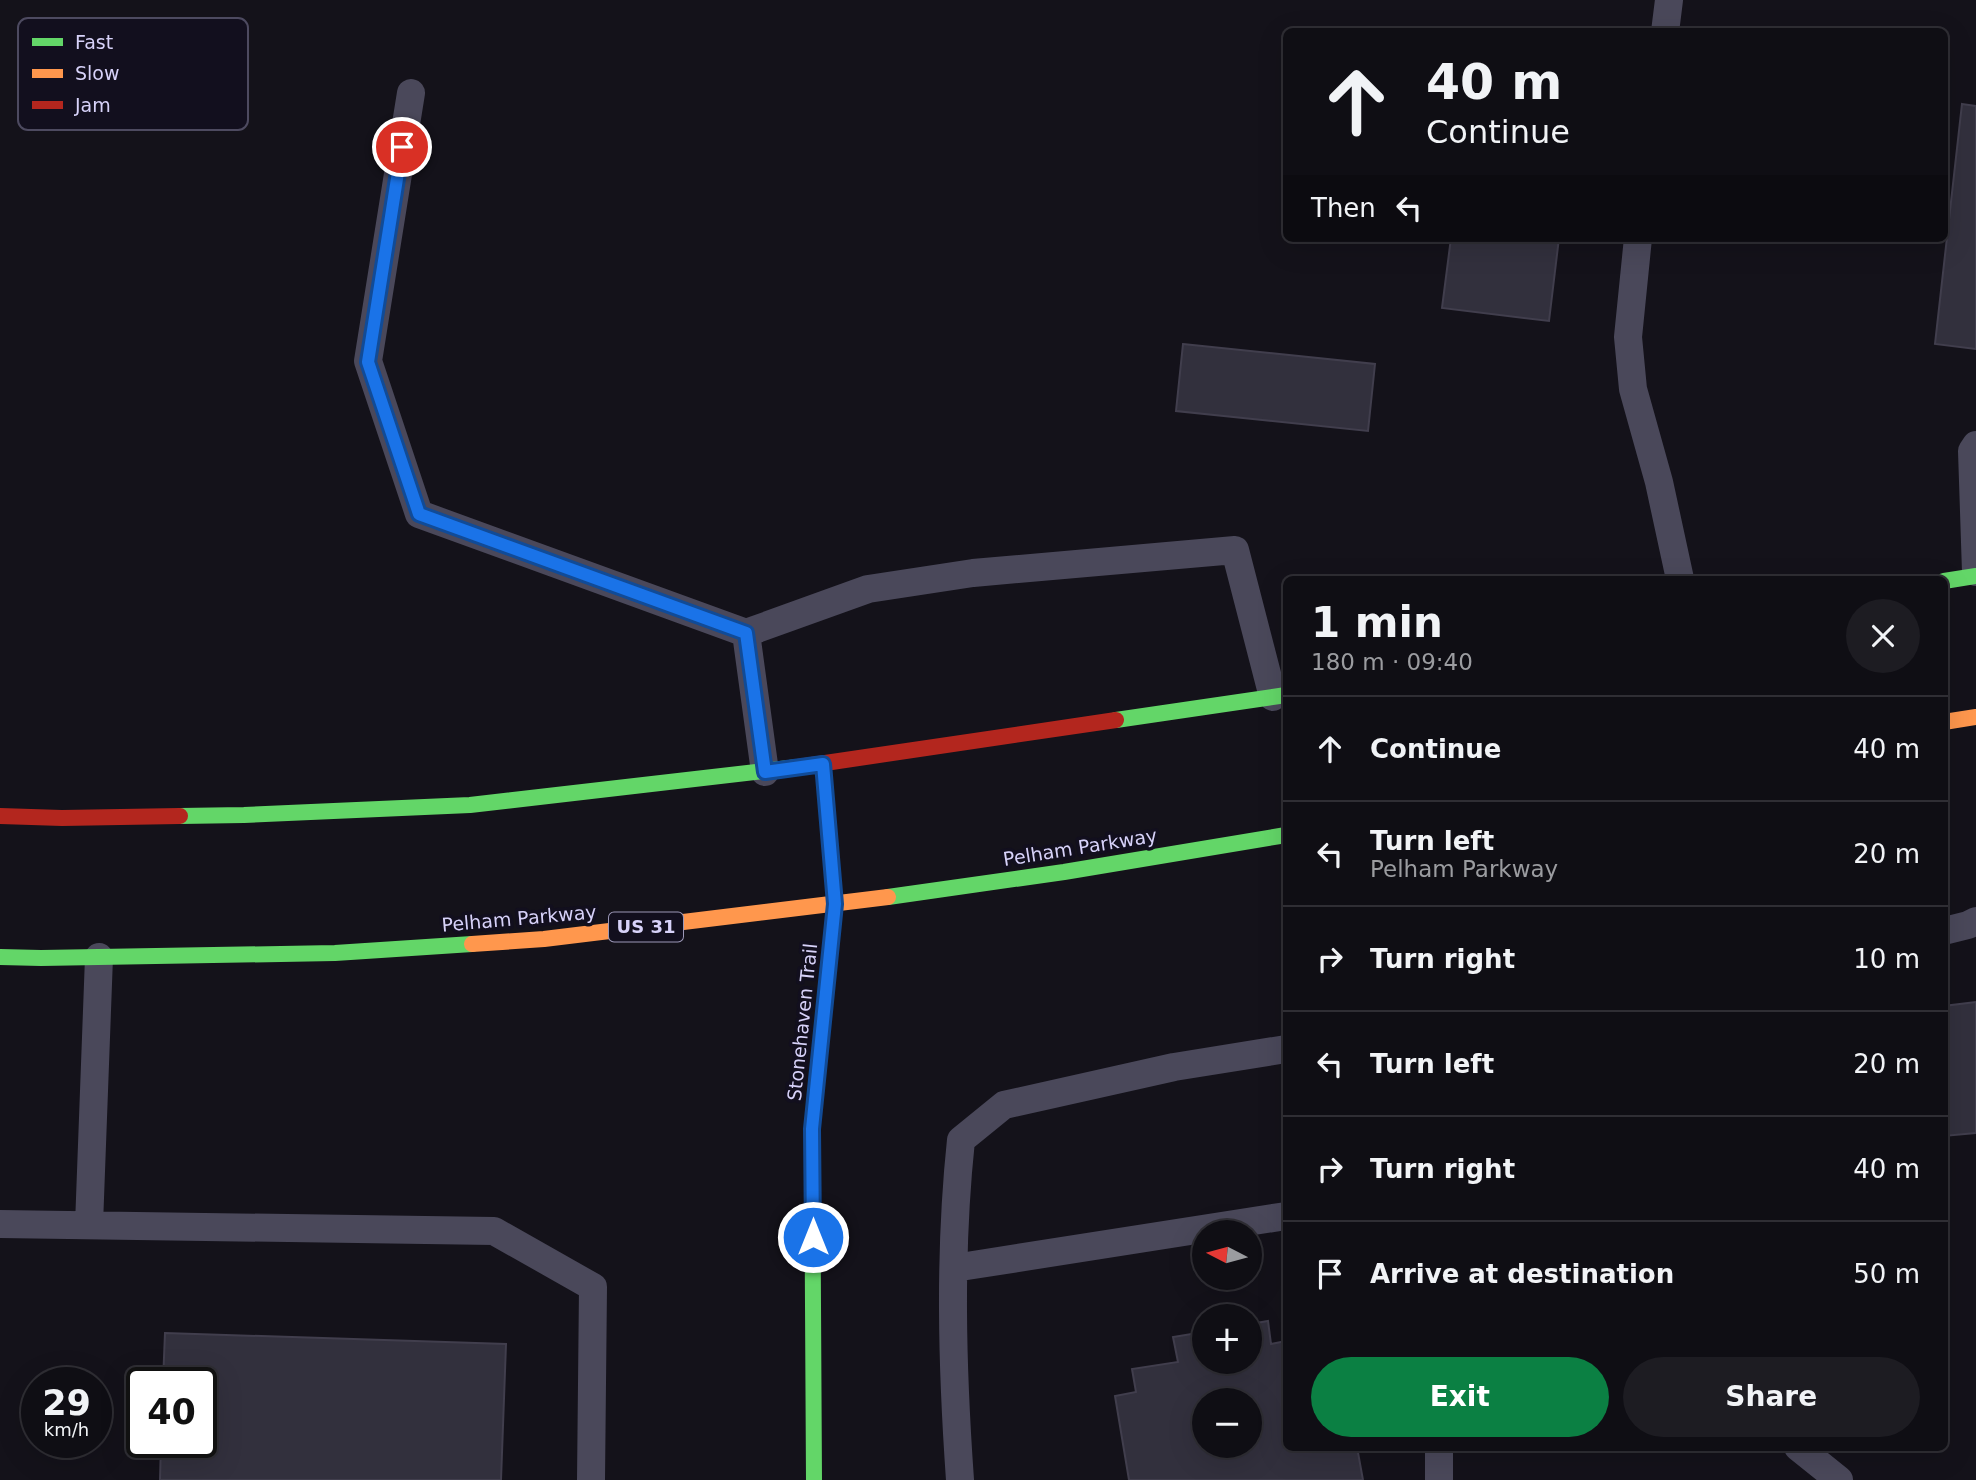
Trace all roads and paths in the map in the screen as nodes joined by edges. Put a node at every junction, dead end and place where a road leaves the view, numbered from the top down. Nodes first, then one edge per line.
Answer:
1 (1669, 0) edge
2 (1666, 28) edge
3 (411, 93) dead end
4 (1638, 242) edge
5 (1976, 445) edge
6 (1976, 574) edge
7 (1679, 576) edge
8 (1948, 580) edge
9 (746, 633) junction
10 (1280, 696) edge
11 (1976, 717) edge
12 (1948, 721) edge
13 (823, 764) junction
14 (765, 772) junction
15 (0, 816) edge
16 (1283, 836) edge
17 (835, 904) junction
18 (1976, 921) edge
19 (1948, 930) edge
20 (0, 957) edge
21 (99, 957) junction
22 (1283, 1049) edge
23 (1283, 1216) edge
24 (0, 1224) edge
25 (89, 1225) junction
26 (954, 1268) junction
27 (1439, 1451) edge
28 (1803, 1451) edge
29 (591, 1480) edge
30 (814, 1480) edge
31 (960, 1480) edge
32 (1439, 1480) edge
33 (1839, 1480) edge

1 - 2 lane
3 - 9 lane
4 - 7 lane
5 - 6 lane
6 - 8 main road
9 - 10 lane
9 - 14 lane
10 - 13 main road
11 - 12 main road
13 - 14 main road
13 - 17 main road, Stonehaven Trail
14 - 15 main road
16 - 17 main road, Pelham Parkway / US 31
17 - 21 main road, Pelham Parkway / US 31
17 - 30 main road, Stonehaven Trail
18 - 19 lane
20 - 21 main road, Pelham Parkway / US 31
21 - 25 lane
22 - 26 lane
23 - 26 lane
24 - 25 lane
25 - 29 lane
26 - 31 lane
27 - 32 lane
28 - 33 lane

